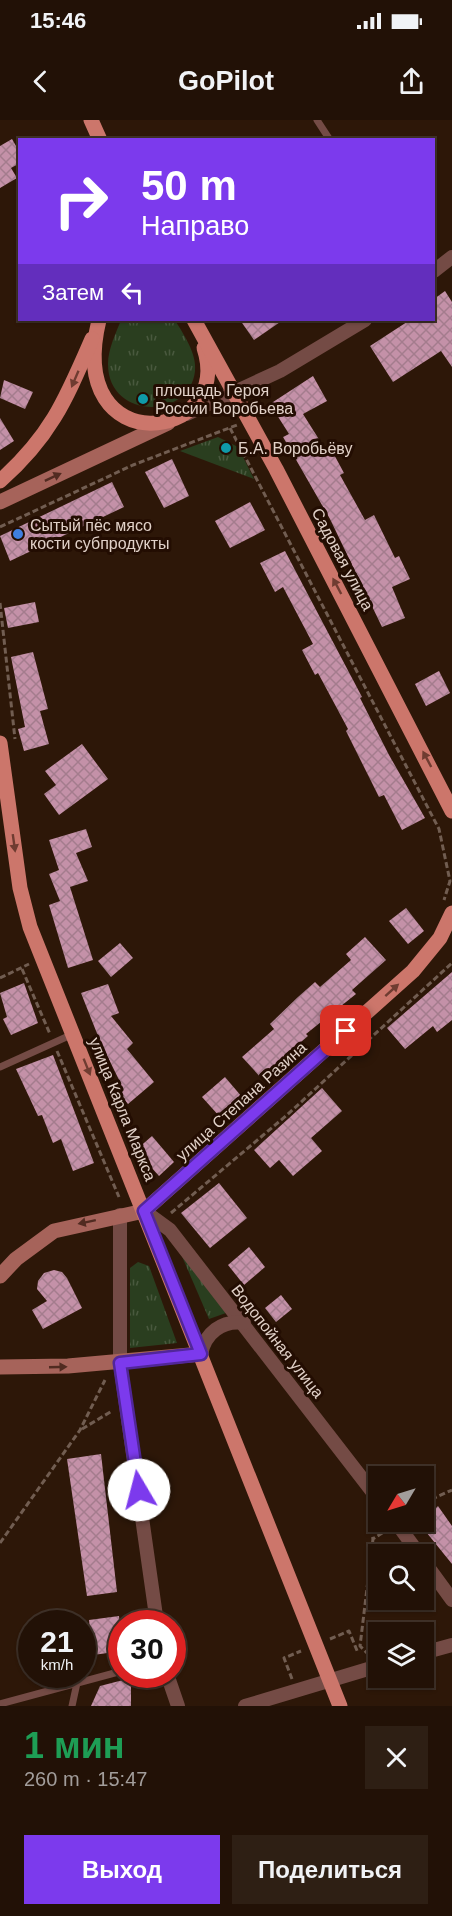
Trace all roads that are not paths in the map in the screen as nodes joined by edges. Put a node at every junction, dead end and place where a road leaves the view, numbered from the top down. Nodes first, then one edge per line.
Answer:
1 (91, 120) edge
2 (317, 120) edge
3 (99, 138) edge
4 (329, 138) edge
5 (452, 257) edge
6 (435, 269) edge
7 (99, 321) edge
8 (363, 321) edge
9 (194, 322) edge
10 (234, 393) junction
11 (172, 420) junction
12 (0, 480) edge
13 (0, 502) edge
14 (0, 743) edge
15 (452, 811) edge
16 (448, 920) edge
17 (73, 1034) junction
18 (0, 1067) edge
19 (122, 1211) junction
20 (144, 1211) junction
21 (0, 1276) edge
22 (244, 1323) junction
23 (201, 1354) junction
24 (120, 1363) junction
25 (0, 1367) edge
26 (368, 1496) edge
27 (434, 1575) edge
28 (452, 1600) edge
29 (155, 1610) edge
30 (452, 1645) edge
31 (434, 1650) edge
32 (368, 1664) edge
33 (59, 1688) edge
34 (76, 1688) edge
35 (172, 1688) edge
36 (0, 1704) edge
37 (72, 1706) edge
38 (178, 1706) edge
39 (245, 1706) edge
40 (340, 1706) edge

1 - 3 main road
2 - 4 lane
5 - 6 street
7 - 11 main road
7 -> 12 main road
8 - 10 street
9 - 10 main road, Садовая улица
9 - 11 main road
10 - 11 street
15 -> 10 main road, Садовая улица
13 -> 11 street
14 -> 17 main road, улица Карла Маркса
20 -> 16 main road, улица Степана Разина
17 - 18 lane
17 -> 20 main road, улица Карла Маркса
19 - 20 street
19 -> 21 street
19 - 24 street
20 - 22 street, Водопойная улица
20 - 23 main road, улица Карла Маркса
22 - 23 street
22 - 26 street, Водопойная улица
23 - 24 street
23 - 40 main road, улица Карла Маркса
25 -> 24 street
24 - 29 street
27 - 28 street
30 - 31 street
32 - 39 street
33 - 36 lane
34 - 37 lane
35 - 38 street

